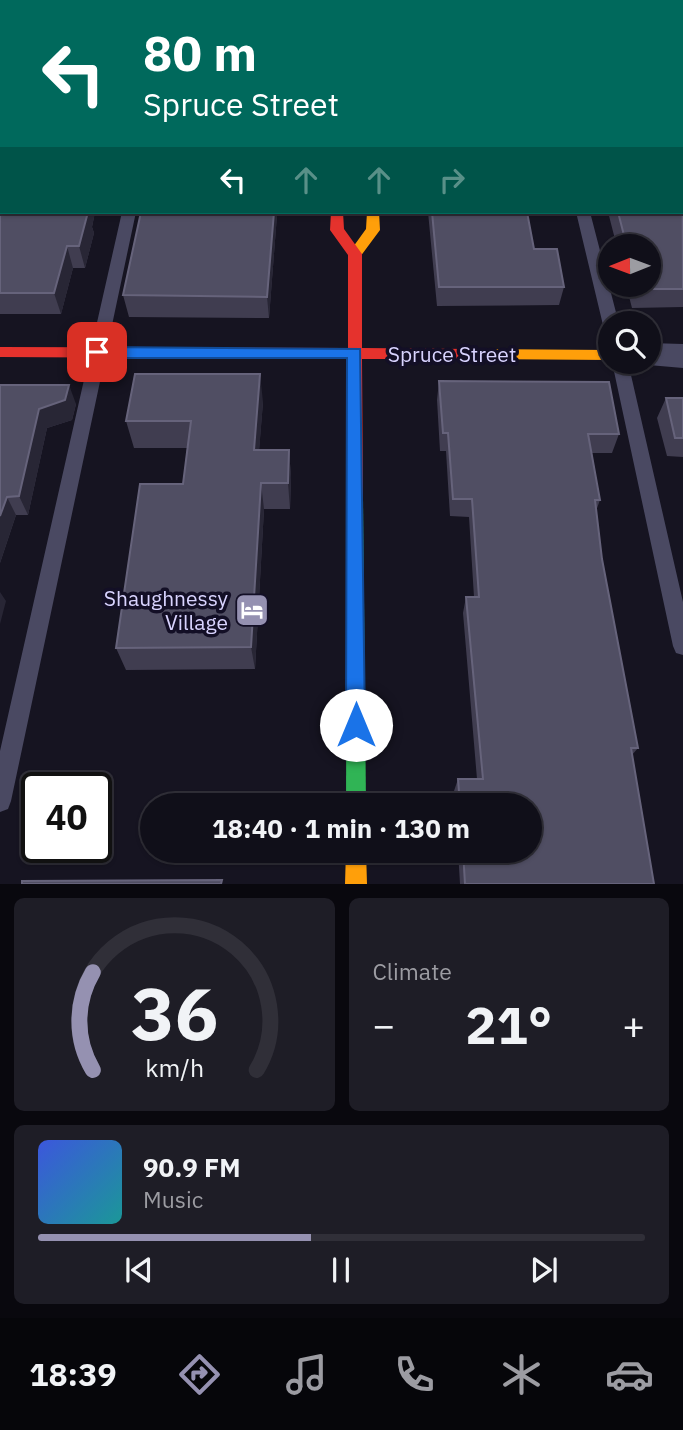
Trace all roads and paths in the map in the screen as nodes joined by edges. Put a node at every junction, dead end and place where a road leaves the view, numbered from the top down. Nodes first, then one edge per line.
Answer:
1 (130, 214) edge
2 (337, 214) edge
3 (373, 214) edge
4 (583, 214) edge
5 (355, 254) junction
6 (608, 311) edge
7 (0, 352) edge
8 (97, 352) junction
9 (355, 353) junction
10 (598, 355) edge
11 (661, 355) edge
12 (683, 356) edge
13 (623, 374) edge
14 (683, 646) edge
15 (356, 793) edge
16 (0, 801) edge
17 (356, 863) edge
18 (356, 884) edge

1 - 8 lane
2 - 5 street
3 - 5 street
4 - 6 lane
5 - 9 street
7 - 8 street, Spruce Street
8 - 9 street, Spruce Street
8 - 16 lane
9 - 10 street, Spruce Street
9 - 15 street
11 - 12 street
13 - 14 lane
17 - 18 street

